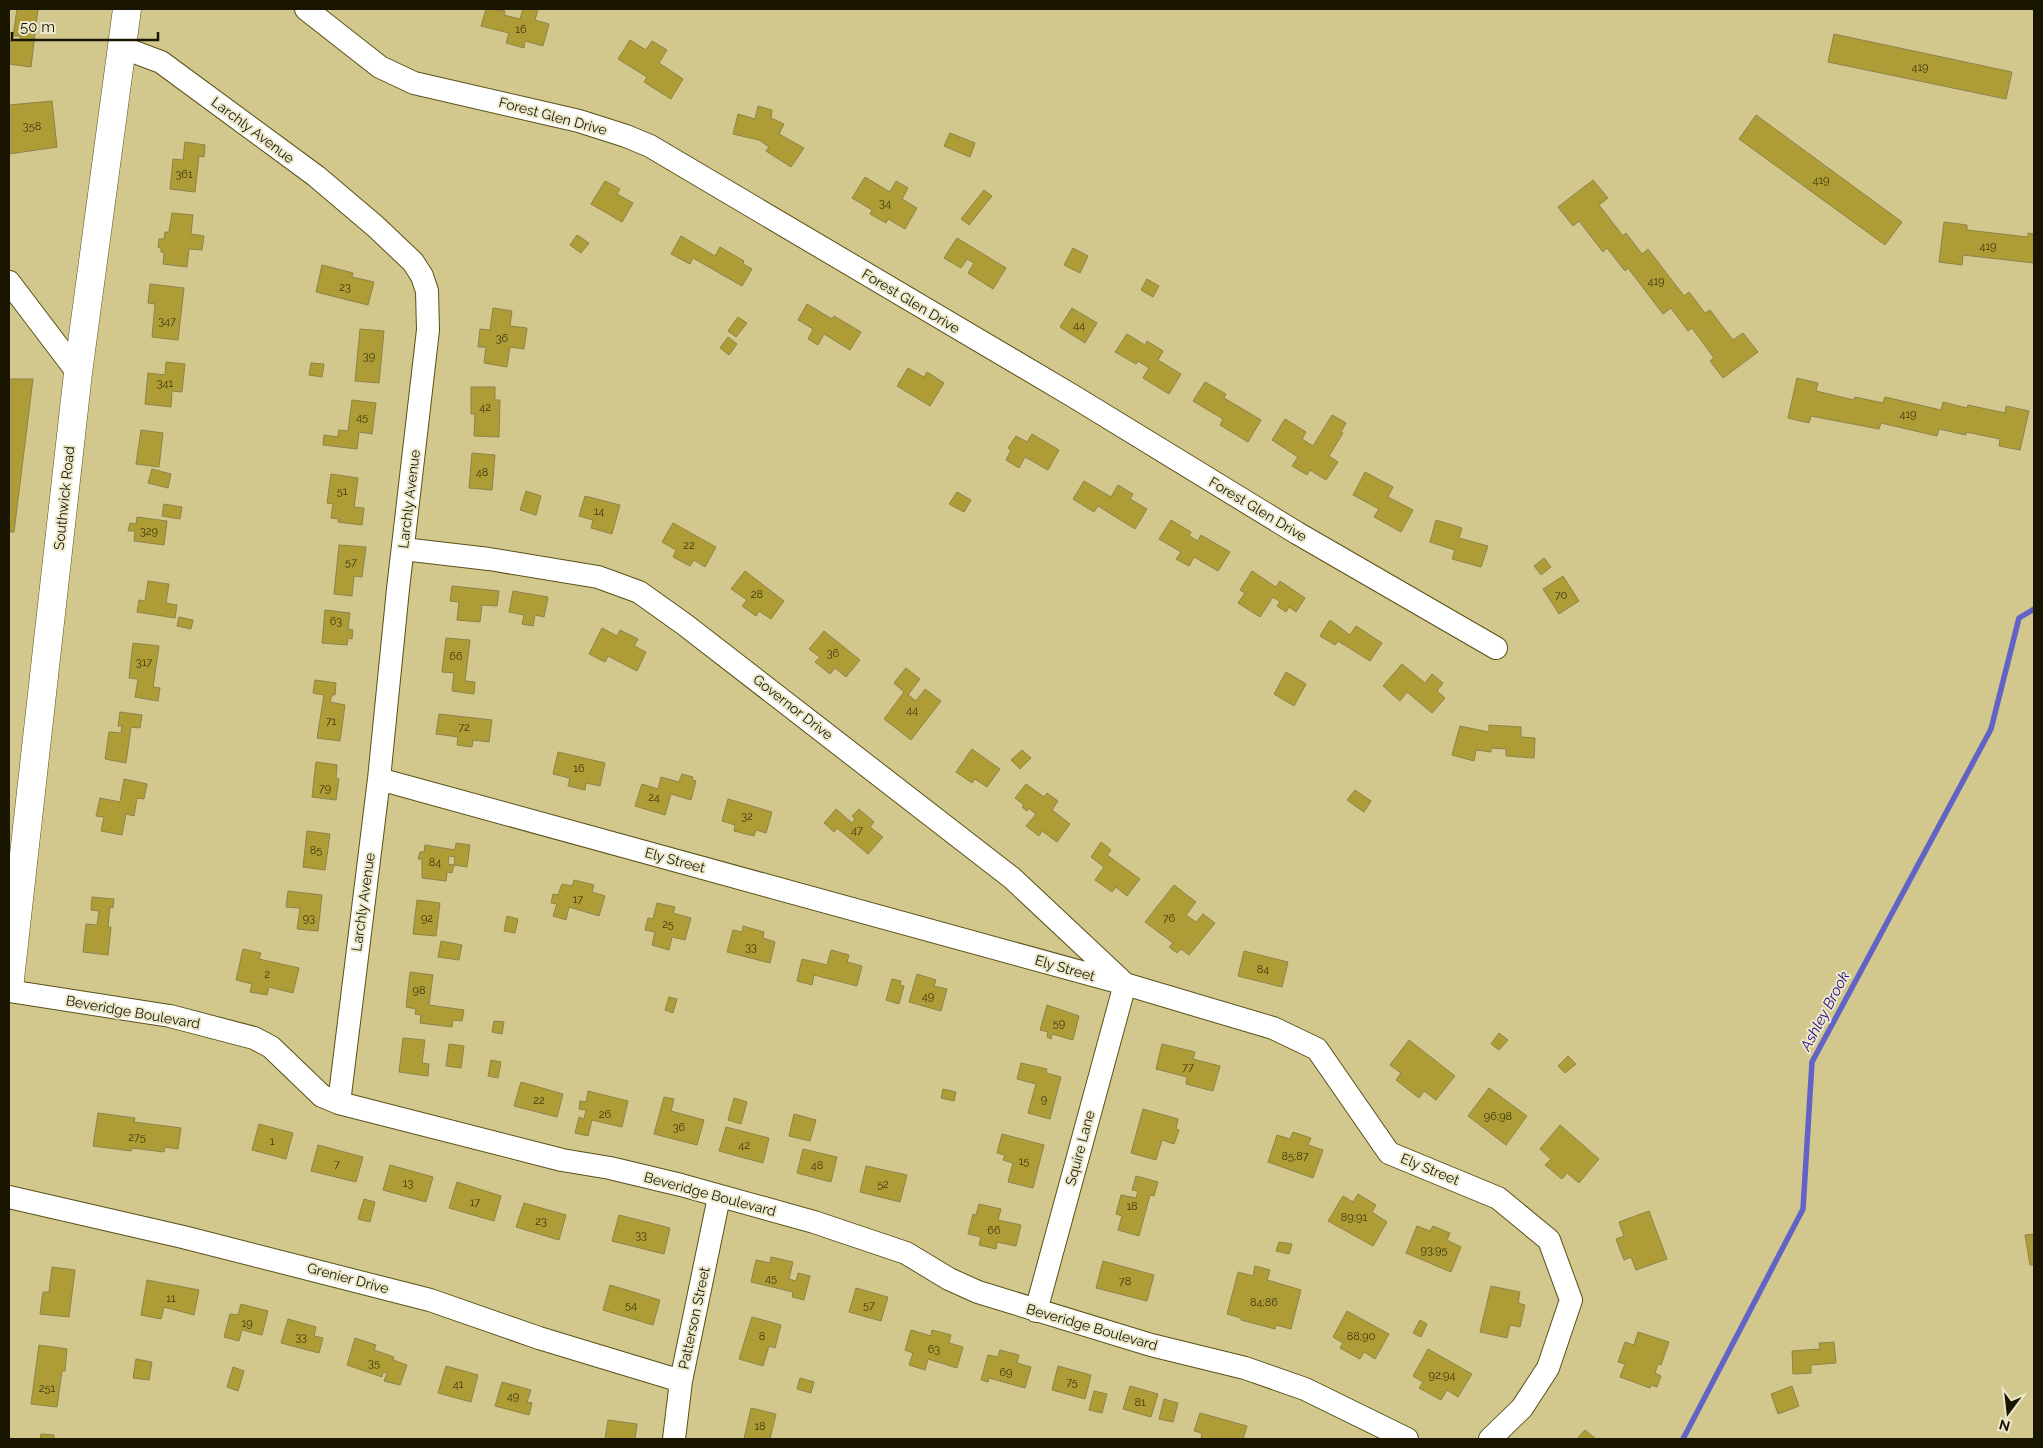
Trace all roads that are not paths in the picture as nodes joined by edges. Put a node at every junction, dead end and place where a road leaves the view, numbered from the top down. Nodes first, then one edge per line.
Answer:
1 (127, 9) edge
2 (306, 9) edge
3 (120, 46) junction
4 (9, 282) edge
5 (78, 373) junction
6 (403, 548) junction
7 (1496, 648) dead end
8 (380, 779) junction
9 (1125, 984) junction
10 (9, 989) edge
11 (339, 1103) junction
12 (9, 1197) edge
13 (719, 1197) junction
14 (1036, 1311) junction
15 (681, 1381) junction
16 (674, 1439) edge
17 (1407, 1439) edge
18 (1490, 1439) edge

1 - 3 highway, Southwick Road
2 - 7 street, Forest Glen Drive
3 - 5 highway, Southwick Road
3 - 6 street, Larchly Avenue
4 - 5 street
5 - 10 highway, Southwick Road
6 - 8 street, Larchly Avenue
6 - 9 street, Governor Drive
8 - 9 street, Ely Street
8 - 11 street, Larchly Avenue
9 - 14 street, Squire Lane
9 - 18 street, Ely Street
10 - 11 street, Beveridge Boulevard
11 - 13 street, Beveridge Boulevard
12 - 15 street, Grenier Drive
13 - 14 street, Beveridge Boulevard
13 - 15 street, Patterson Street
14 - 17 street, Beveridge Boulevard
15 - 16 street, Patterson Street

